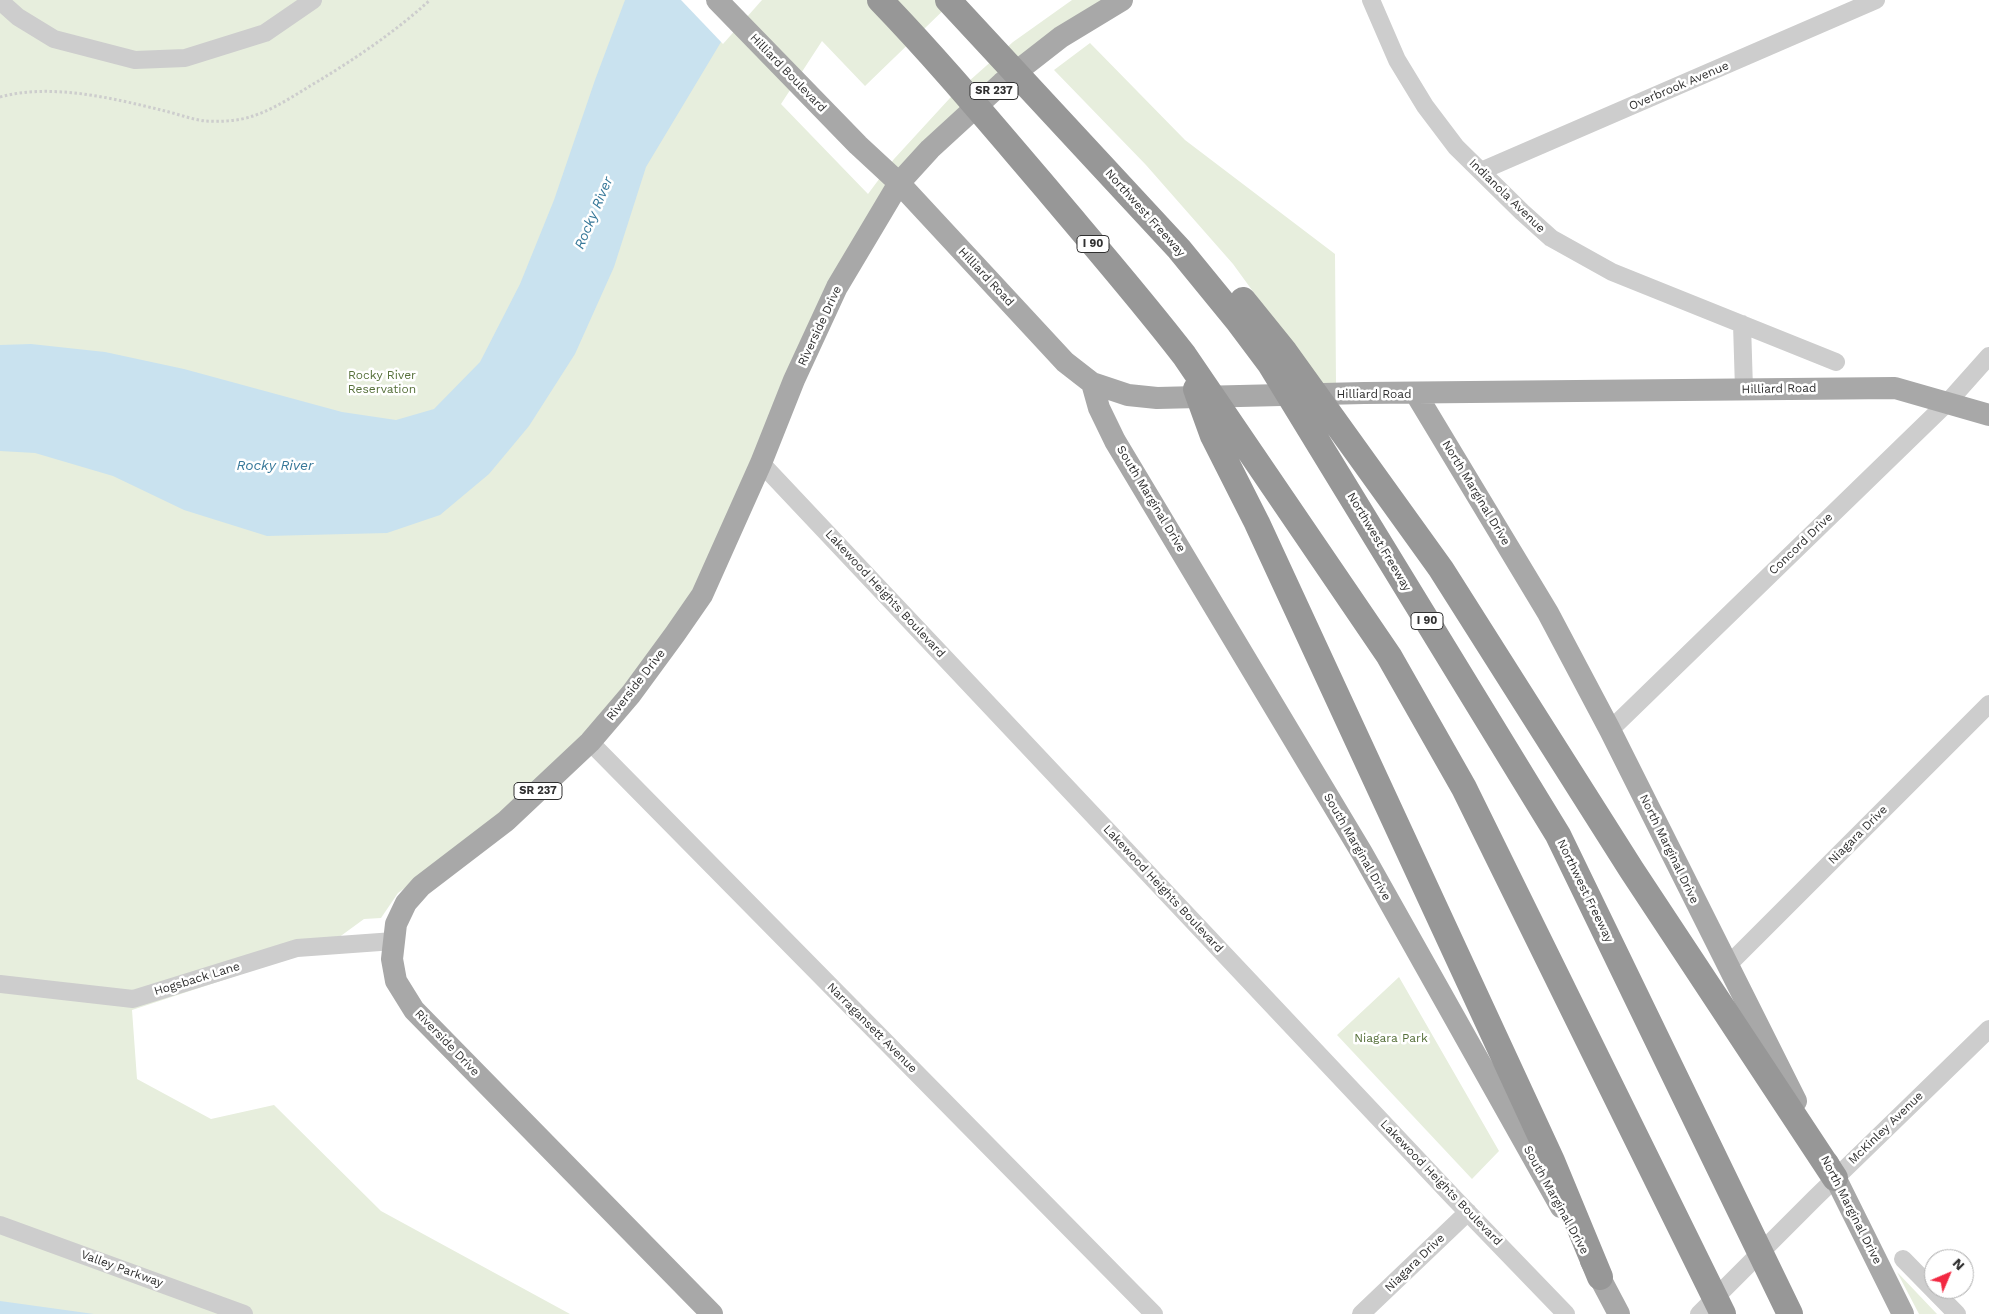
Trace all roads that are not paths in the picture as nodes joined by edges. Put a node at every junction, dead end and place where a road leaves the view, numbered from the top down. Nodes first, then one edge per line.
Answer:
1 (313, 0) edge
2 (718, 0) edge
3 (880, 0) edge
4 (1122, 0) edge
5 (1371, 0) edge
6 (1876, 0) edge
7 (0, 1) edge
8 (950, 2) edge
9 (981, 35) junction
10 (858, 145) joint
11 (1481, 171) junction
12 (899, 183) junction
13 (1742, 324) junction
14 (1184, 355) junction
15 (1989, 356) edge
16 (1836, 362) dead end
17 (1092, 383) junction
18 (1744, 389) junction
19 (1416, 394) junction
20 (1948, 402) junction
21 (1989, 415) edge
22 (761, 463) junction
23 (1989, 704) edge
24 (1610, 730) junction
25 (590, 742) junction
26 (394, 941) junction
27 (1727, 966) junction
28 (0, 984) edge
29 (1989, 1029) edge
30 (1835, 1178) junction
31 (1468, 1212) junction
32 (0, 1225) edge
33 (1903, 1259) dead end
34 (1600, 1277) junction
35 (244, 1314) edge
36 (712, 1314) edge
37 (1154, 1314) edge
38 (1362, 1314) edge
39 (1566, 1314) edge
40 (1619, 1314) edge
41 (1699, 1314) edge
42 (1724, 1314) edge
43 (1790, 1314) edge
44 (1903, 1314) edge
45 (1957, 1314) edge

1 - 7 street
2 - 10 main road, Hilliard Boulevard
3 - 14 highway, I 90
4 - 12 main road, Riverside Drive / SR 237
5 - 11 street, Indianola Avenue
6 - 11 street, Overbrook Avenue
8 - 9 highway, Northwest Freeway / I 90
9 - 30 highway
9 - 43 highway, Northwest Freeway / I 90
10 - 12 main road, Hilliard Road
11 - 13 street, Indianola Avenue
12 - 17 main road, Hilliard Road
12 - 22 main road, Riverside Drive / SR 237
13 - 16 street, Indianola Avenue
13 - 18 street
14 - 34 highway
14 - 42 highway, I 90
15 - 20 street, Concord Drive
17 - 19 main road, Hilliard Road
17 - 34 main road, South Marginal Drive
18 - 19 main road, Hilliard Road
18 - 20 main road, Hilliard Road
19 - 24 main road, North Marginal Drive
20 - 21 main road, Hilliard Road
20 - 24 street, Concord Drive
22 - 25 main road, Riverside Drive / SR 237
22 - 31 street, Lakewood Heights Boulevard
23 - 27 street, Niagara Drive
24 - 27 main road, North Marginal Drive
25 - 26 main road, Riverside Drive / SR 237
25 - 37 street, Narragansett Avenue
26 - 28 street, Hogsback Lane
26 - 36 main road, Riverside Drive / SR 237
27 - 30 main road, North Marginal Drive
29 - 30 street, McKinley Avenue
30 - 41 street, McKinley Avenue
30 - 44 main road, North Marginal Drive
31 - 38 street, Niagara Drive
31 - 39 street, Lakewood Heights Boulevard
32 - 35 street, Valley Parkway
33 - 45 street
34 - 40 main road, South Marginal Drive

